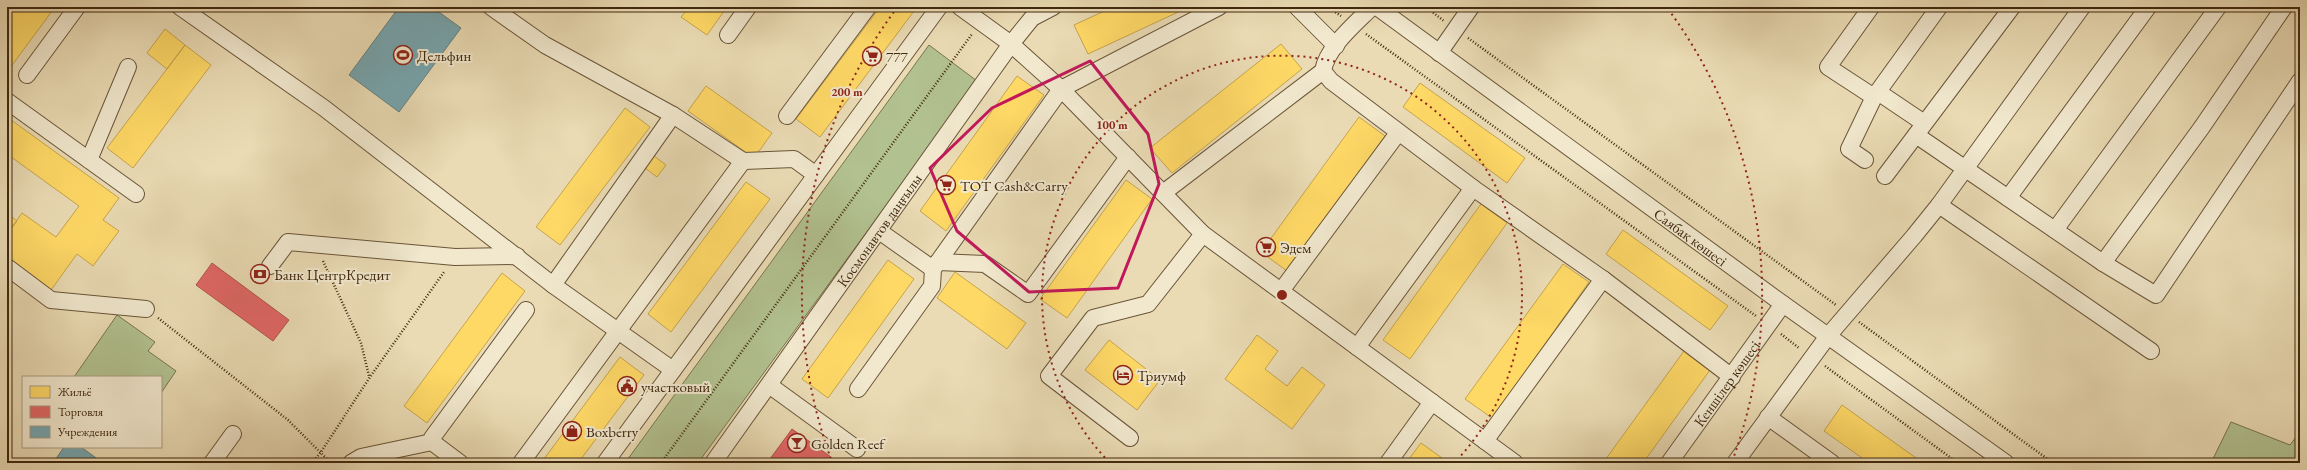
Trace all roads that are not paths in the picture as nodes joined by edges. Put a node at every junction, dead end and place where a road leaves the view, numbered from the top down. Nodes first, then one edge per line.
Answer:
1 (77, 7) edge
2 (180, 7) edge
3 (491, 7) edge
4 (748, 7) edge
5 (868, 7) edge
6 (939, 7) edge
7 (960, 7) edge
8 (1053, 7) edge
9 (1219, 7) edge
10 (1297, 7) edge
11 (1372, 7) edge
12 (1377, 7) edge
13 (1471, 7) edge
14 (1871, 7) edge
15 (1939, 7) edge
16 (2012, 7) edge
17 (2082, 7) edge
18 (2148, 7) edge
19 (2218, 7) edge
20 (2284, 7) edge
21 (728, 35) dead end
22 (1011, 44) junction
23 (1336, 46) junction
24 (1439, 53) junction
25 (128, 67) dead end
26 (1323, 71) junction
27 (27, 75) dead end
28 (2300, 81) edge
29 (1062, 89) junction
30 (1876, 94) junction
31 (7, 101) edge
32 (673, 115) junction
33 (787, 116) dead end
34 (1920, 129) junction
35 (1398, 133) junction
36 (1128, 157) junction
37 (89, 160) junction
38 (1865, 160) dead end
39 (743, 161) junction
40 (1965, 168) junction
41 (816, 175) junction
42 (1885, 176) dead end
43 (1473, 188) junction
44 (1163, 193) junction
45 (136, 194) dead end
46 (2008, 198) junction
47 (1938, 205) junction
48 (879, 230) junction
49 (2055, 230) junction
50 (1203, 234) junction
51 (517, 256) junction
52 (2103, 263) junction
53 (270, 266) dead end
54 (936, 266) junction
55 (7, 267) edge
56 (1603, 279) junction
57 (553, 285) junction
58 (1281, 291) junction
59 (1783, 304) junction
60 (146, 308) road end
61 (526, 310) dead end
62 (618, 331) junction
63 (1828, 336) junction
64 (1357, 347) junction
65 (2150, 351) dead end
66 (673, 370) junction
67 (1732, 377) junction
68 (769, 385) junction
69 (858, 388) dead end
70 (1432, 402) junction
71 (1768, 417) junction
72 (233, 434) dead end
73 (1130, 438) dead end
74 (1485, 441) junction
75 (432, 442) junction
76 (857, 449) dead end
77 (1829, 462) edge
78 (212, 463) edge
79 (352, 463) edge
80 (460, 463) edge
81 (521, 463) edge
82 (605, 463) edge
83 (713, 463) edge
84 (1388, 463) edge
85 (1515, 463) edge
86 (1669, 463) edge
87 (1735, 463) edge
88 (2006, 463) edge

1 - 27 street
2 - 51 street
3 - 32 street
4 - 21 street
5 - 33 street
6 - 41 street
7 - 22 street
8 - 22 street, Космонавтов даңғылы
9 - 29 street
10 - 23 street
11 - 23 street
12 - 24 street, Саябақ көшесі
13 - 24 street
14 - 30 street
15 - 30 street
16 - 34 street
17 - 40 street
18 - 46 street
19 - 49 street
20 - 52 street
22 - 29 street
22 - 48 street, Космонавтов даңғылы
23 - 26 street
24 - 59 street, Саябақ көшесі
25 - 37 street
26 - 35 street
26 - 44 street
28 - 52 street
29 - 36 street
29 - 54 street
30 - 34 street
30 - 38 street
31 - 37 street
32 - 39 street
32 - 57 street
34 - 40 street
34 - 42 street
35 - 43 street
35 - 58 street
36 - 44 street
36 - 54 street
37 - 45 street
39 - 41 street
39 - 62 street
40 - 46 street
40 - 47 street
41 - 66 street
43 - 56 street
43 - 64 street
44 - 50 street
46 - 49 street
47 - 63 street
47 - 65 street
48 - 54 street
48 - 68 street, Космонавтов даңғылы
49 - 52 street
50 - 58 street
50 - 73 street
51 - 53 street
51 - 57 street
54 - 69 street
55 - 60 street
56 - 67 street
56 - 74 street
57 - 62 street
58 - 64 street
59 - 63 street, Саябақ көшесі
59 - 67 street, Кеншілер көшесі
61 - 75 street
62 - 66 street
62 - 81 street
63 - 71 street
63 - 88 street, Саябақ көшесі
64 - 70 street
66 - 82 street
67 - 86 street, Кеншілер көшесі
68 - 76 street
68 - 83 street, Космонавтов даңғылы
70 - 74 street
70 - 84 street
71 - 77 street
71 - 87 street
72 - 78 street
74 - 85 street
75 - 79 street
75 - 80 street

